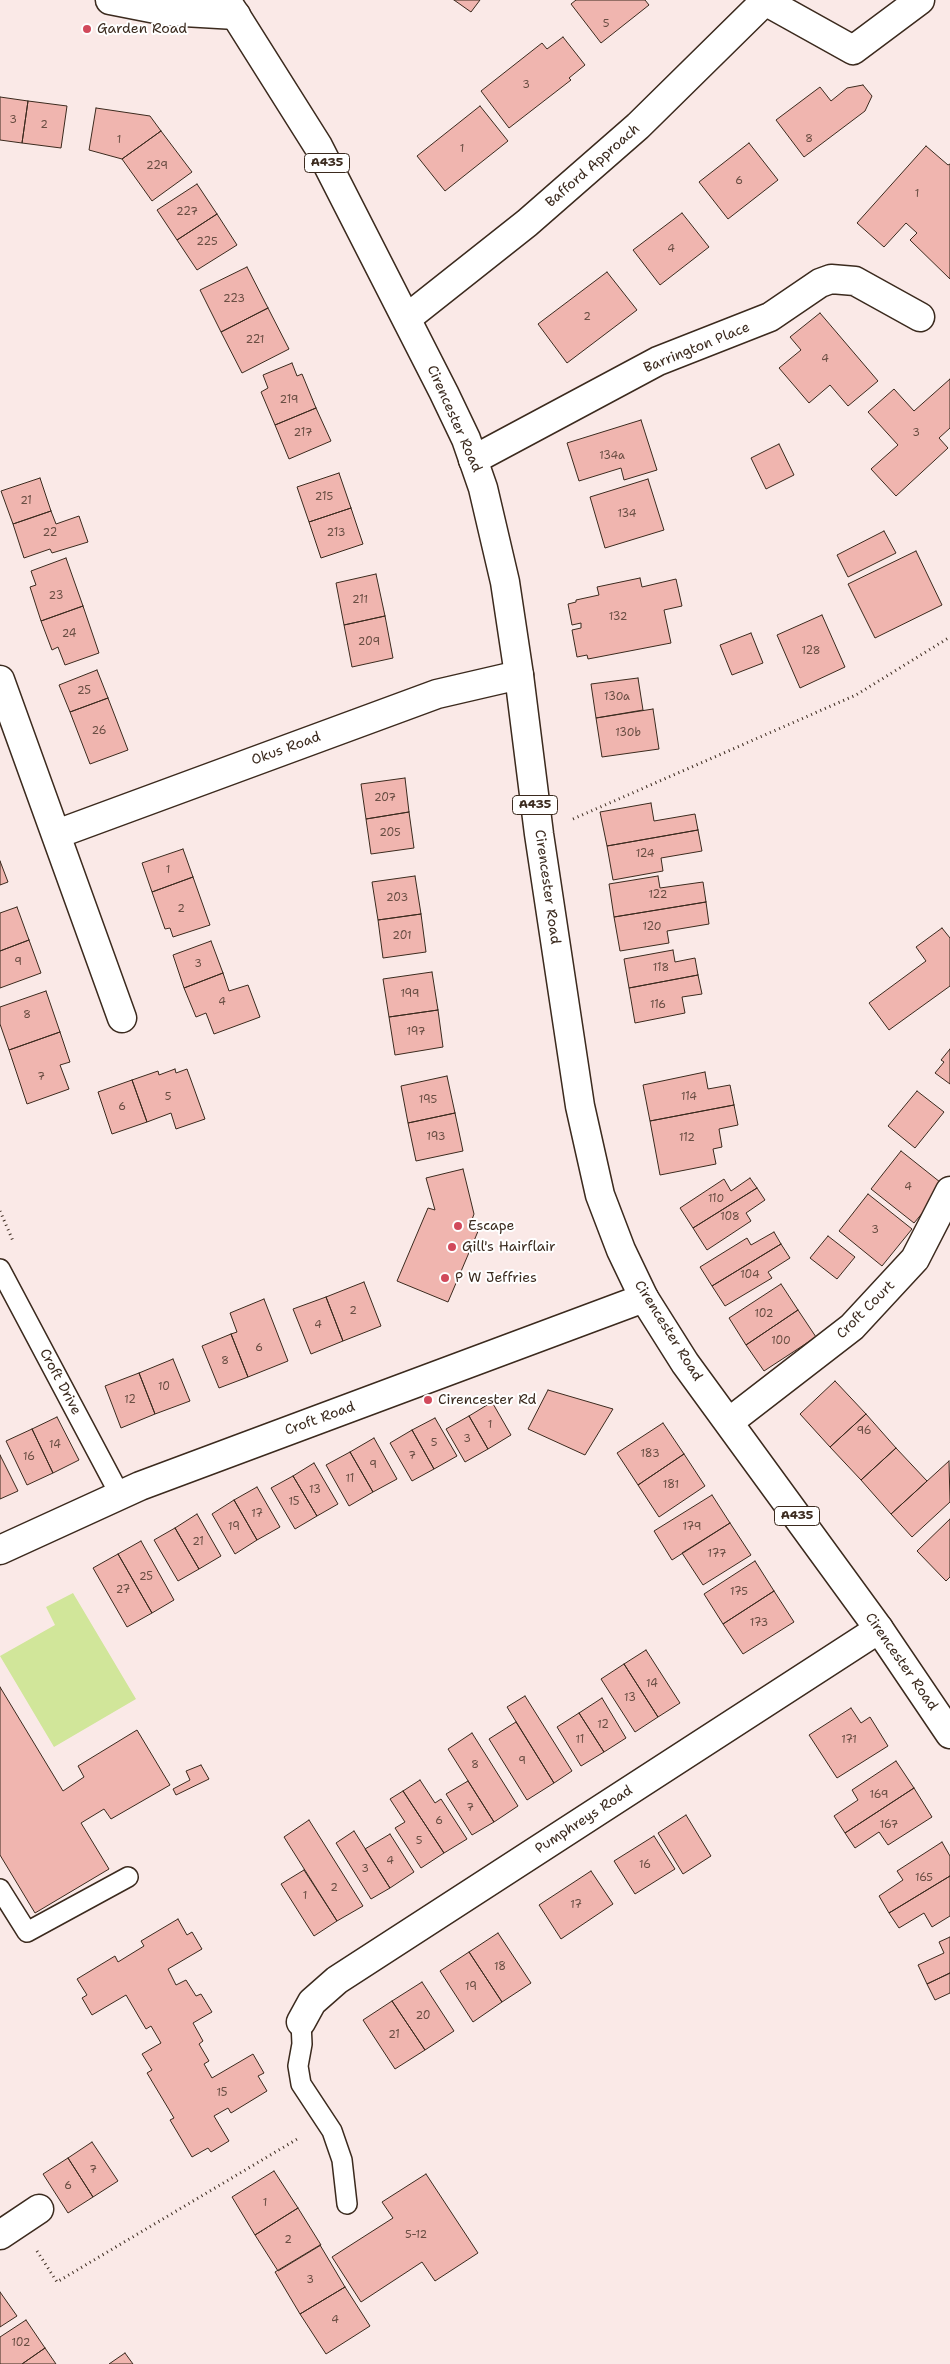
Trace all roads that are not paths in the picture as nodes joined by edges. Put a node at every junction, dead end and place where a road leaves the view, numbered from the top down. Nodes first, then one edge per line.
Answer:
1 (110, 0) edge
2 (766, 0) edge
3 (920, 0) edge
4 (231, 7) edge
5 (920, 317) dead end
6 (407, 318) junction
7 (473, 460) junction
8 (519, 675) junction
9 (0, 680) edge
10 (57, 834) junction
11 (122, 1018) dead end
12 (950, 1191) edge
13 (0, 1268) edge
14 (644, 1298) junction
15 (729, 1422) junction
16 (120, 1495) junction
17 (0, 1550) edge
18 (879, 1629) junction
19 (950, 1734) edge
20 (128, 1877) dead end
21 (0, 1889) edge
22 (301, 2022) joint
23 (347, 2204) dead end
24 (39, 2209) dead end
25 (0, 2235) edge

1 - 4 street
2 - 3 street
2 - 6 street, Bafford Approach
4 - 6 street, Cirencester Road / A435
5 - 7 street, Barrington Place
6 - 7 street, Cirencester Road / A435
7 - 8 street, Cirencester Road / A435
8 - 10 street, Okus Road
8 - 14 street, Cirencester Road / A435
9 - 10 street
10 - 11 street
12 - 15 street, Croft Court
13 - 16 lane, Croft Drive
14 - 15 street, Cirencester Road / A435
14 - 16 street, Croft Road
15 - 18 street, Cirencester Road / A435
16 - 17 street, Croft Road
18 - 19 street, Cirencester Road / A435
18 - 22 street, Pumphreys Road
20 - 21 lane
22 - 23 lane
24 - 25 street

